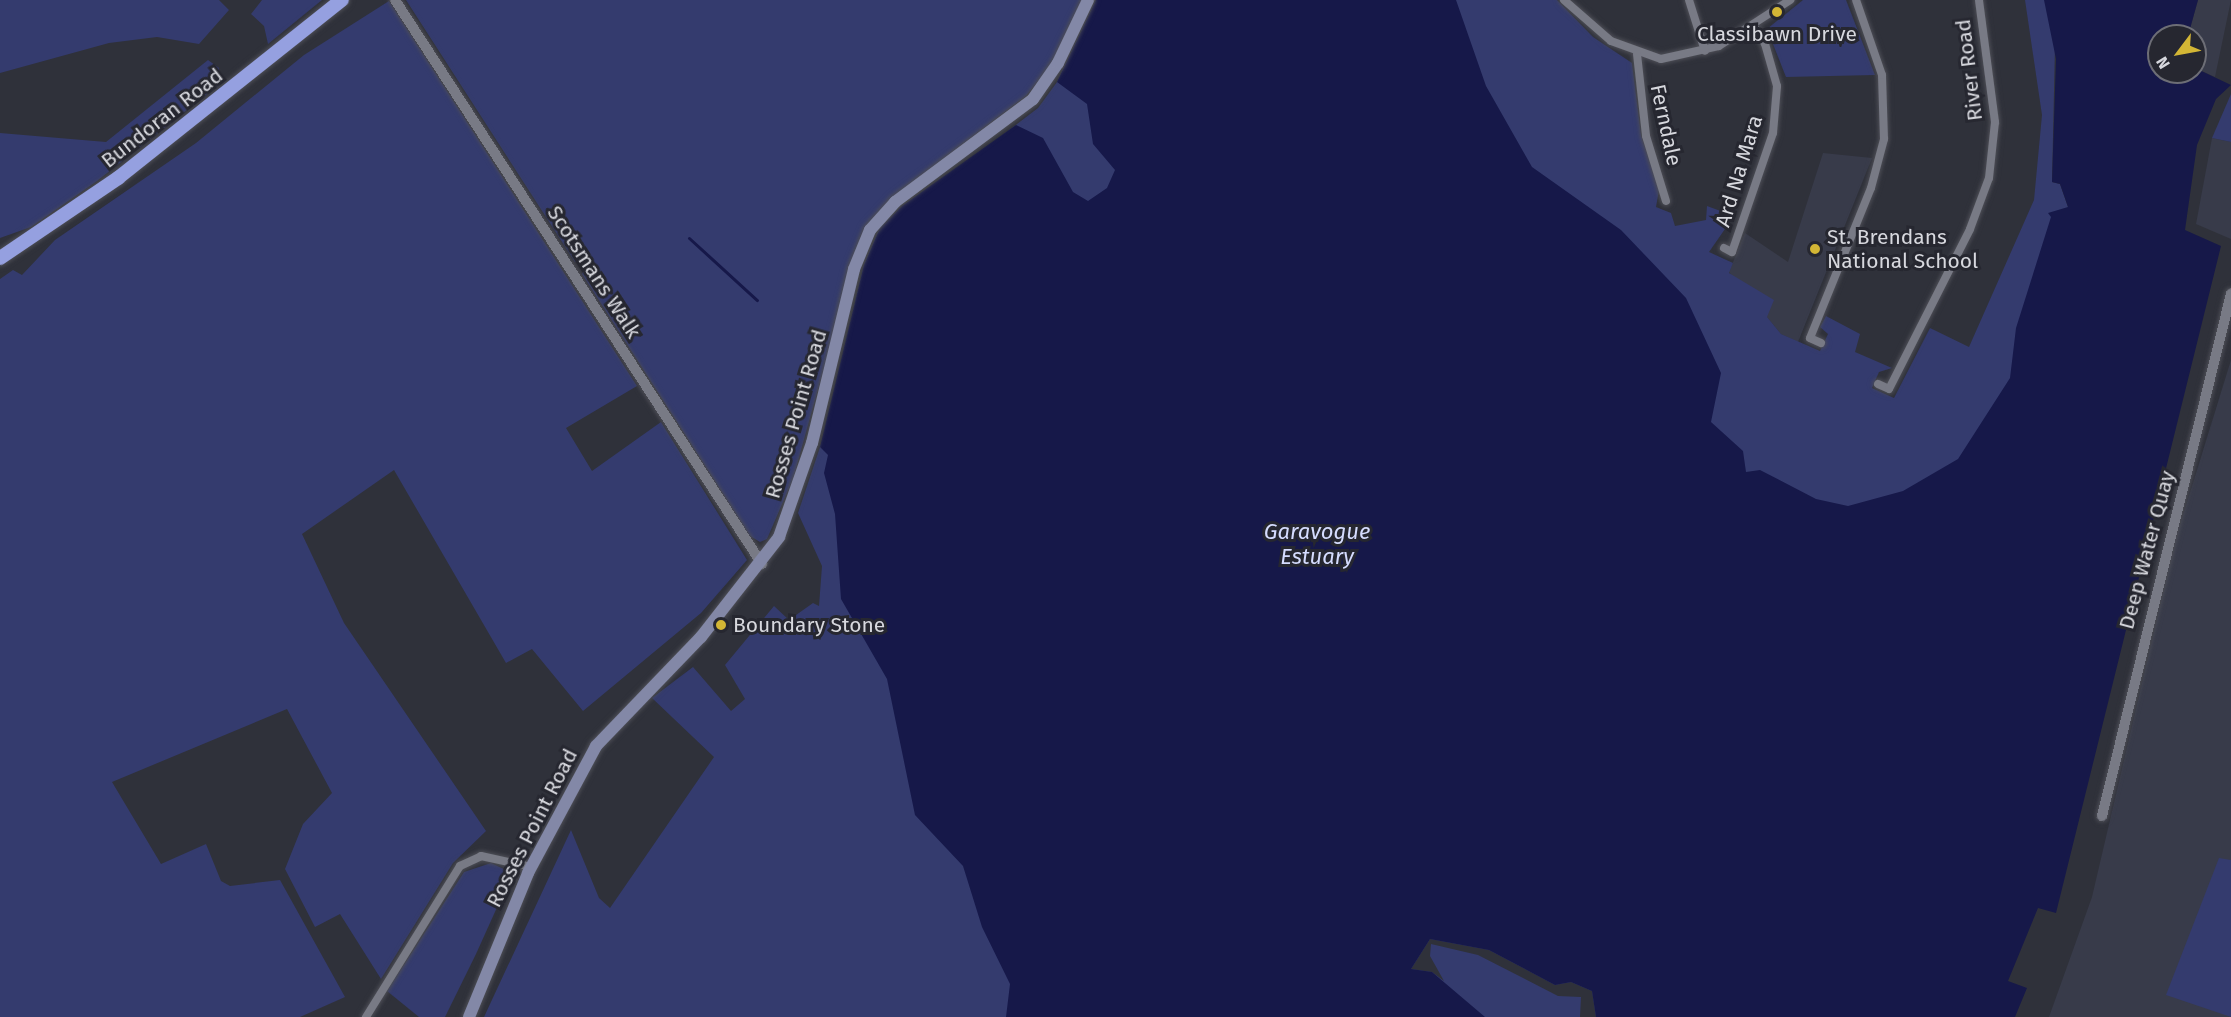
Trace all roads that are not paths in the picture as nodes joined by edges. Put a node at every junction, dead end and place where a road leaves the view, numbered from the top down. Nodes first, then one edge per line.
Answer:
1 (342, 0) edge
2 (395, 0) edge
3 (1088, 0) edge
4 (1564, 0) edge
5 (1689, 0) edge
6 (1790, 0) edge
7 (1856, 0) edge
8 (1979, 0) edge
9 (1753, 25) junction
10 (1705, 51) junction
11 (1637, 54) junction
12 (1666, 201) dead end
13 (1724, 248) dead end
14 (0, 258) edge
15 (2231, 294) edge
16 (1821, 343) dead end
17 (1878, 384) dead end
18 (762, 564) junction
19 (2102, 816) dead end
20 (531, 867) junction
21 (366, 1017) edge
22 (469, 1017) edge

1 - 14 highway, Bundoran Road
2 - 18 street, Scotsmans Walk
3 - 18 main road, Rosses Point Road
4 - 11 street
5 - 10 street
6 - 9 street
7 - 16 street
8 - 17 street, River Road
9 - 10 street
9 - 13 street, Ard Na Mara
10 - 11 street
11 - 12 street, Ferndale
15 - 19 street, Deep Water Quay
18 - 20 main road, Rosses Point Road
20 - 21 street
20 - 22 main road, Rosses Point Road

